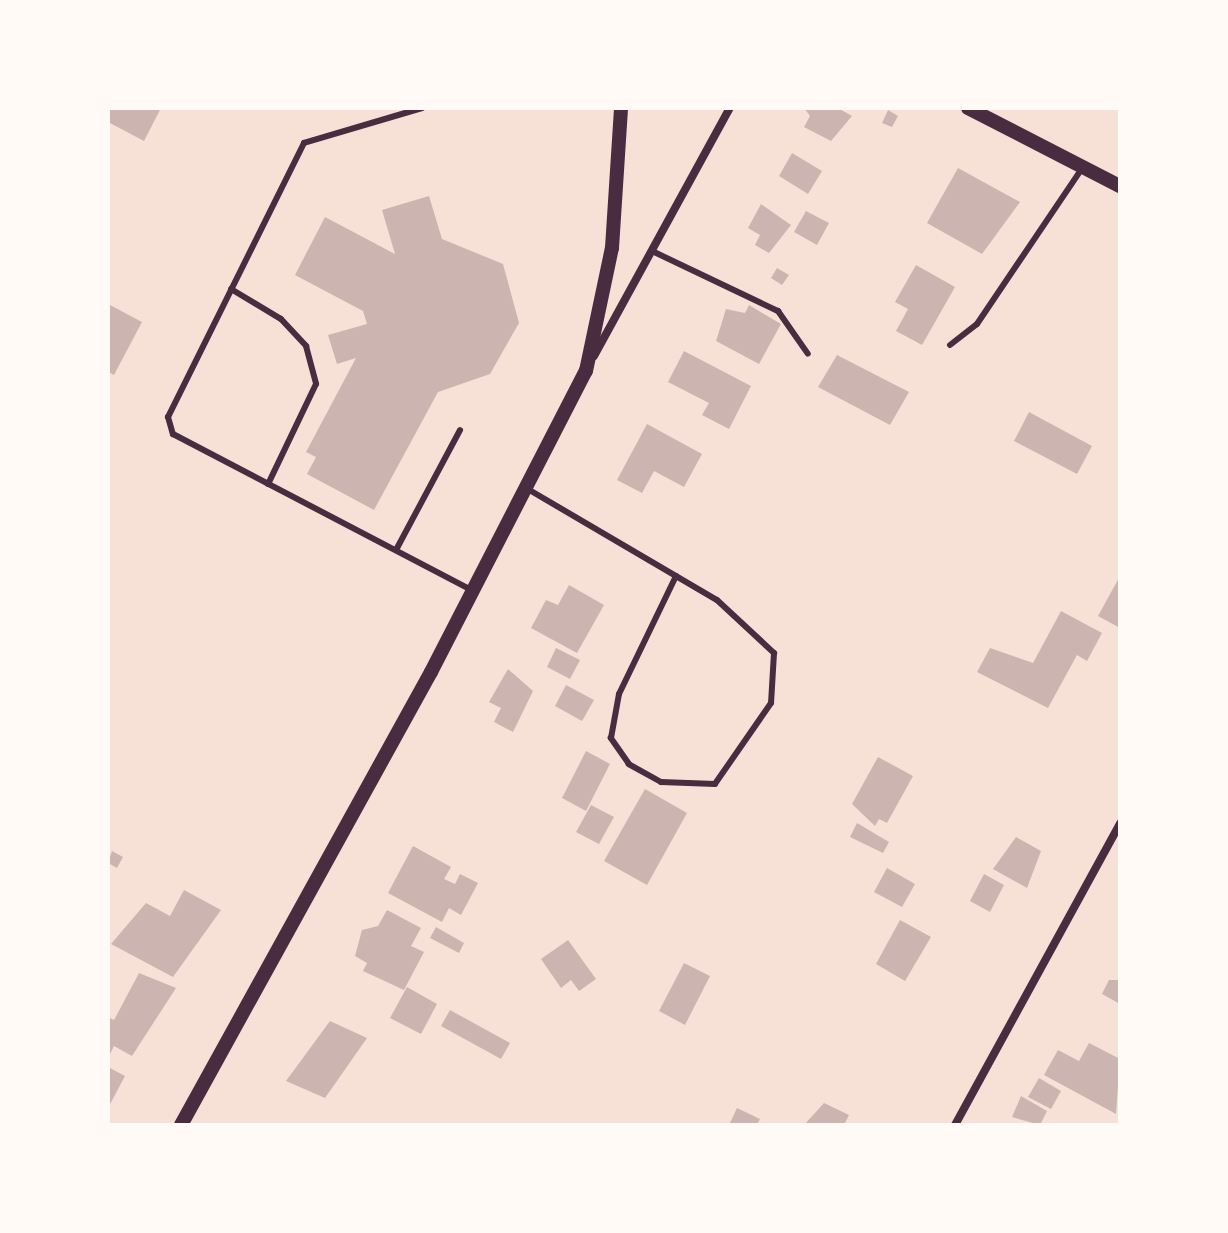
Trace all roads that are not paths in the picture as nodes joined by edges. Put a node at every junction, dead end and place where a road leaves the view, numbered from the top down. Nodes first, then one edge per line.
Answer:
1 (422, 108) edge
2 (621, 108) edge
3 (730, 108) edge
4 (968, 108) edge
5 (1083, 167) junction
6 (1120, 186) edge
7 (652, 251) junction
8 (231, 289) junction
9 (950, 345) dead end
10 (808, 354) dead end
11 (586, 371) junction
12 (460, 430) dead end
13 (268, 484) junction
14 (526, 488) junction
15 (396, 550) junction
16 (676, 576) junction
17 (474, 591) junction
18 (1120, 823) edge
19 (181, 1125) edge
20 (955, 1125) edge

1 - 8 lane
2 - 11 street
3 - 7 street
4 - 5 street
5 - 6 street
5 - 9 lane
7 - 10 lane
7 - 11 street
8 - 13 lane
8 - 13 lane
11 - 14 street
12 - 15 lane
13 - 15 lane
14 - 16 lane
14 - 17 street
15 - 17 lane
16 - 16 lane
17 - 19 street
18 - 20 street

